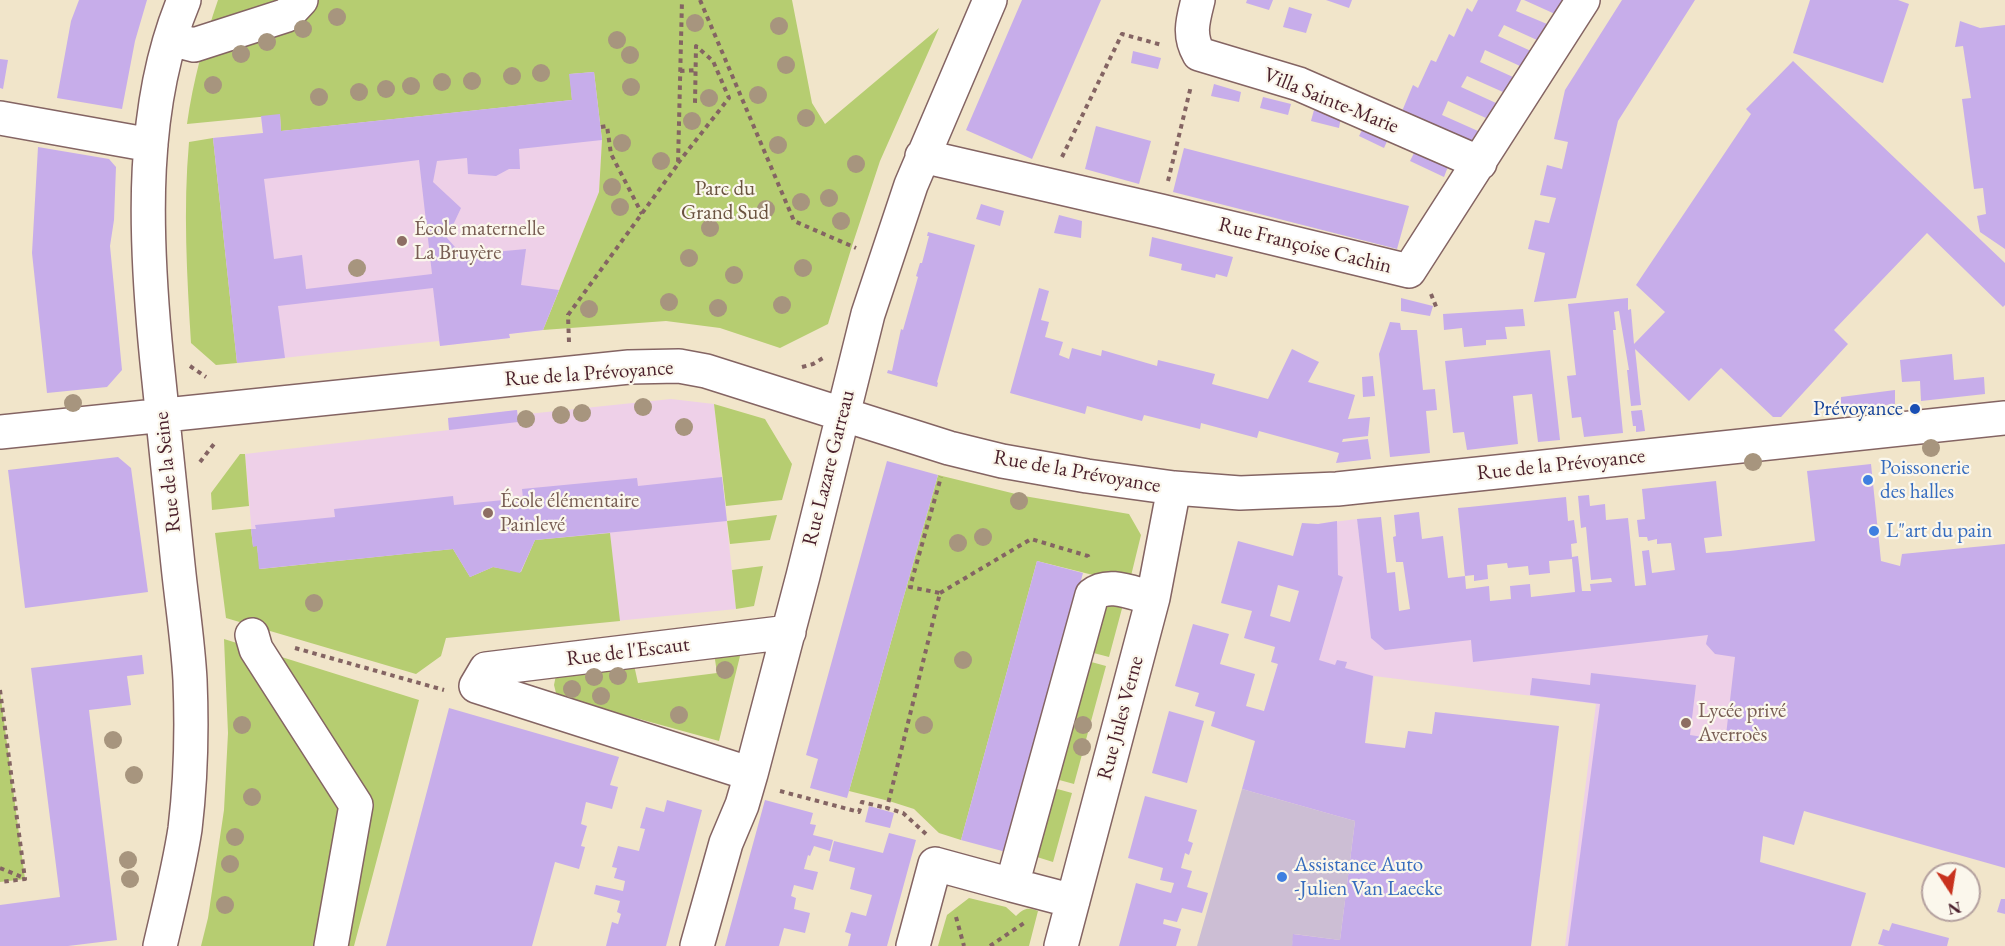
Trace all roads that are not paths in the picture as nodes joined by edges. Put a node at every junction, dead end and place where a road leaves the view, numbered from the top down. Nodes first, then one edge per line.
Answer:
1 (184, 0) edge
2 (301, 0) edge
3 (990, 0) edge
4 (1198, 0) edge
5 (1583, 0) edge
6 (171, 39) junction
7 (0, 118) edge
8 (151, 145) junction
9 (922, 156) junction
10 (1480, 163) junction
11 (162, 414) junction
12 (843, 415) junction
13 (2005, 418) edge
14 (0, 432) edge
15 (1174, 488) junction
16 (1153, 598) junction
17 (789, 632) junction
18 (252, 635) road end
19 (750, 778) junction
20 (1012, 885) junction
21 (1073, 901) junction
22 (160, 946) edge
23 (331, 946) edge
24 (697, 946) edge
25 (914, 946) edge
26 (1061, 946) edge

1 - 6 street, Rue de la Seine
2 - 6 street
3 - 9 street, Rue Lazare Garreau
4 - 10 street, Villa Sainte-Marie
5 - 10 street, Rue Françoise Cachin
6 - 8 street, Rue de la Seine
7 - 8 street
8 - 11 street, Rue de la Seine
9 - 10 street, Rue Françoise Cachin
9 - 12 street, Rue Lazare Garreau
11 - 12 street, Rue de la Prévoyance
11 - 14 street, Rue de la Prévoyance
11 - 22 street, Rue de la Seine
12 - 15 street, Rue de la Prévoyance
12 - 17 street, Rue Lazare Garreau
13 - 15 street, Rue de la Prévoyance
15 - 16 street, Rue Jules Verne
16 - 20 street
16 - 21 street, Rue Jules Verne
17 - 19 street, Rue Lazare Garreau
17 - 19 street, Rue de l'Escaut
18 - 23 street
19 - 24 street, Rue Lazare Garreau
20 - 21 street
20 - 25 street
21 - 26 street, Rue Jules Verne

